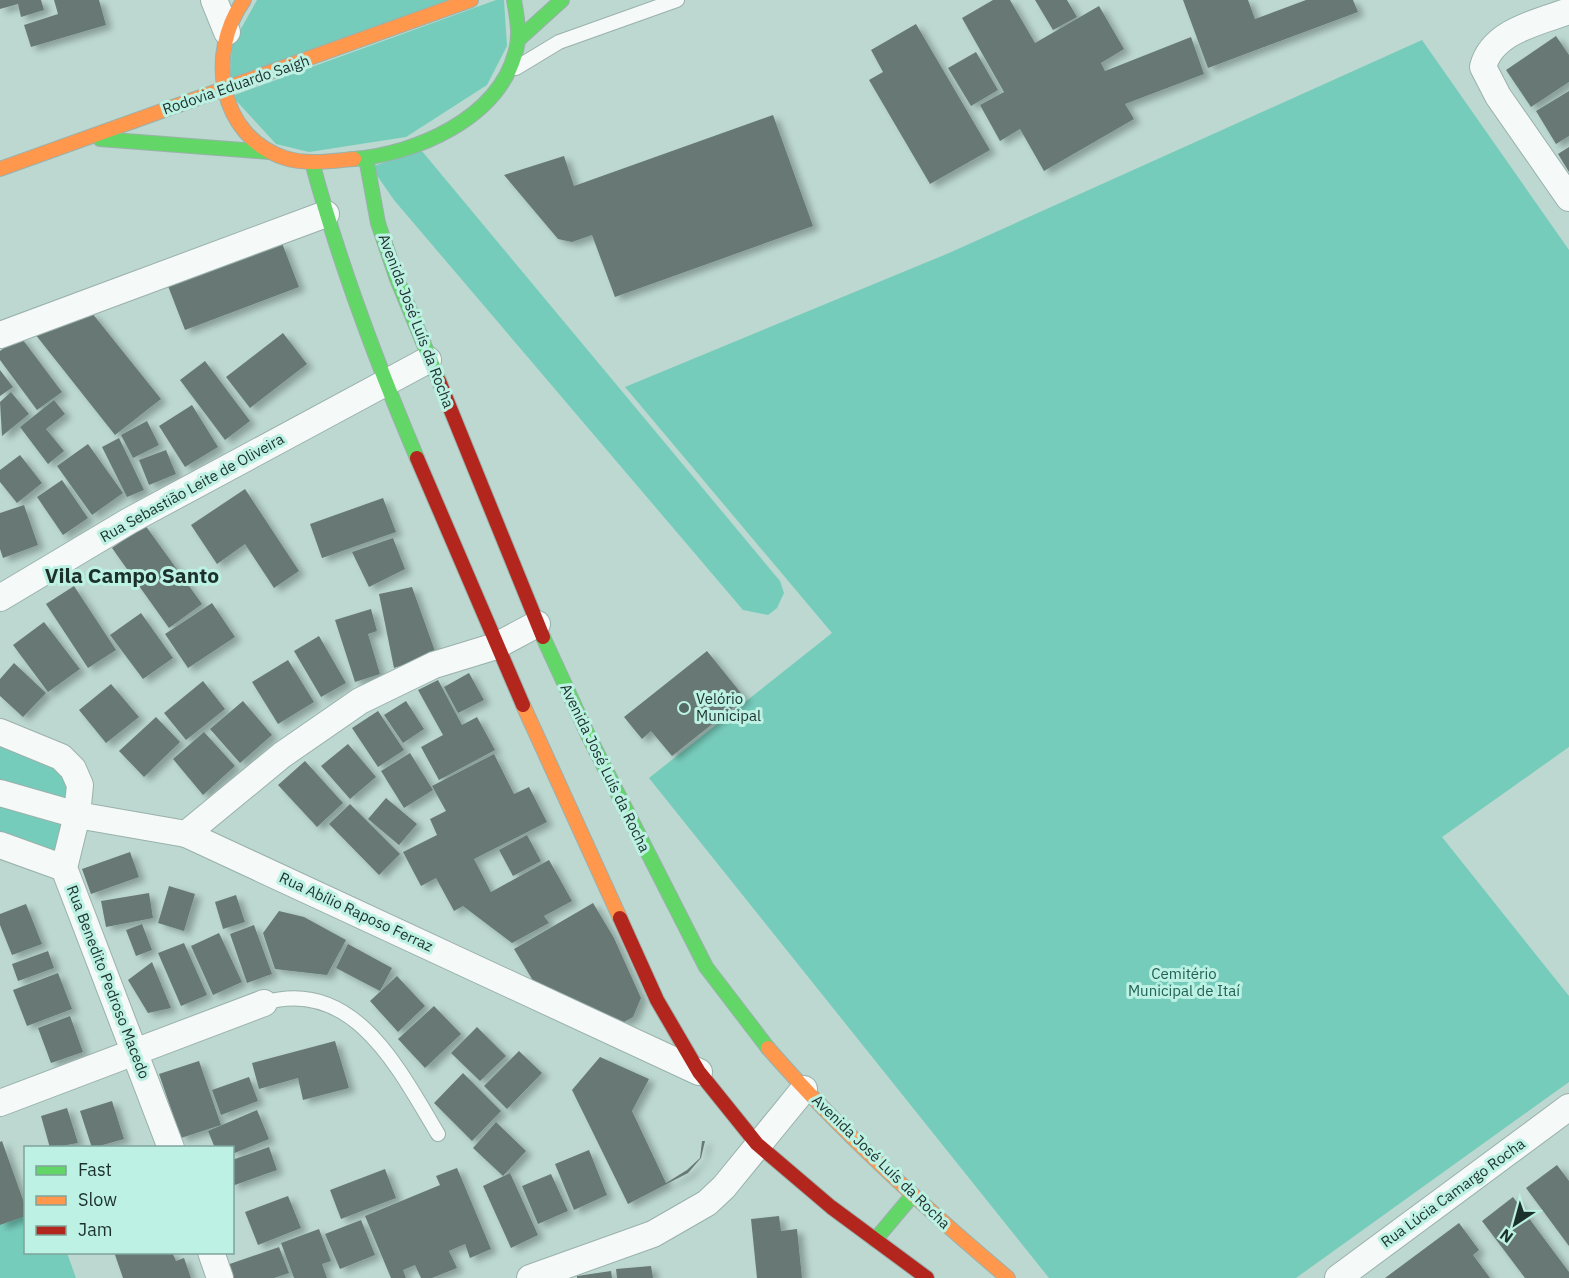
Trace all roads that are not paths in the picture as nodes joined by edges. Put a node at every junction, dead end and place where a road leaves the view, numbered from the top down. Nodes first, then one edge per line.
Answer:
1 (214, 0) edge
2 (244, 0) edge
3 (471, 0) edge
4 (514, 0) edge
5 (562, 0) edge
6 (677, 0) edge
7 (1569, 10) edge
8 (227, 32) junction
9 (519, 39) junction
10 (508, 73) junction
11 (224, 91) junction
12 (83, 138) junction
13 (269, 152) junction
14 (366, 158) junction
15 (312, 162) junction
16 (0, 169) edge
17 (1569, 198) edge
18 (326, 214) junction
19 (0, 335) edge
20 (428, 360) junction
21 (385, 383) junction
22 (0, 598) edge
23 (537, 624) junction
24 (496, 646) junction
25 (0, 732) edge
26 (0, 793) edge
27 (77, 815) junction
28 (186, 834) junction
29 (0, 845) edge
30 (64, 868) junction
31 (264, 1003) joint
32 (136, 1053) junction
33 (699, 1072) junction
34 (804, 1089) junction
35 (0, 1103) edge
36 (1569, 1107) edge
37 (438, 1134) dead end
38 (758, 1144) junction
39 (170, 1146) edge
40 (912, 1196) junction
41 (875, 1240) junction
42 (212, 1254) edge
43 (220, 1278) edge
44 (530, 1278) edge
45 (927, 1278) edge
46 (1008, 1278) edge
47 (1338, 1278) edge

1 - 8 street
2 - 8 main road
3 - 11 main road, Rodovia Eduardo Saigh
4 - 9 main road
5 - 9 main road
6 - 10 lane
7 - 17 street
8 - 11 main road
9 - 10 main road
10 - 14 main road
11 - 12 main road, Rodovia Eduardo Saigh
11 - 13 main road
12 - 13 main road
12 - 16 main road, Rodovia Eduardo Saigh
13 - 15 main road
14 - 15 main road
14 - 20 main road, Avenida José Luís da Rocha
15 - 18 main road
18 - 19 street
18 - 21 main road
20 - 21 street, Rua Sebastião Leite de Oliveira
20 - 23 main road, Avenida José Luís da Rocha
21 - 22 street, Rua Sebastião Leite de Oliveira
21 - 24 main road
23 - 24 street
23 - 34 main road, Avenida José Luís da Rocha
24 - 28 street
24 - 33 main road
25 - 27 street, Rua Benedito Pedroso Macedo
26 - 27 street, Rua Abílio Raposo Ferraz
27 - 28 street, Rua Abílio Raposo Ferraz
27 - 30 street, Rua Benedito Pedroso Macedo
28 - 33 street, Rua Abílio Raposo Ferraz
29 - 30 street
30 - 32 street, Rua Benedito Pedroso Macedo
31 - 32 street
31 - 37 lane
32 - 35 street
32 - 39 street, Rua Benedito Pedroso Macedo
33 - 38 main road
34 - 38 street
34 - 40 main road, Avenida José Luís da Rocha
36 - 47 street, Rua Lúcia Camargo Rocha
38 - 41 main road
38 - 44 street
40 - 41 main road
40 - 46 main road, Avenida José Luís da Rocha
41 - 45 main road
42 - 43 street

